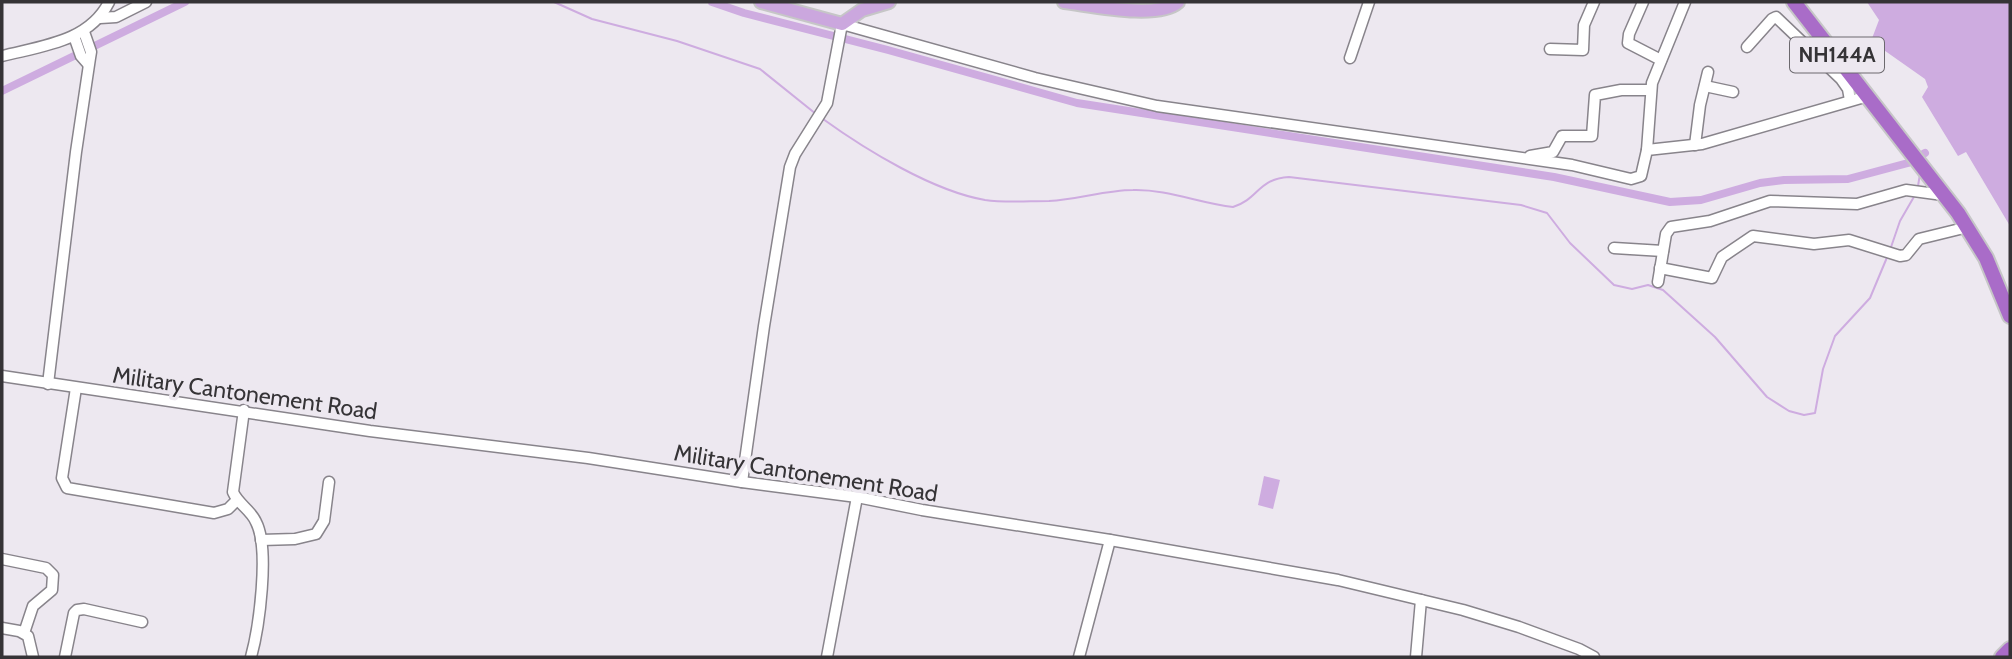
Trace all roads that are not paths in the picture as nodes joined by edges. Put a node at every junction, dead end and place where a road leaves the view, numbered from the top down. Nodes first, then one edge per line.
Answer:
1 (109, 2) edge
2 (146, 2) edge
3 (761, 2) edge
4 (889, 2) edge
5 (1064, 2) edge
6 (1178, 2) edge
7 (1369, 2) edge
8 (1594, 2) edge
9 (1643, 2) edge
10 (1685, 2) edge
11 (1794, 2) edge
12 (1809, 2) edge
13 (100, 18) junction
14 (841, 28) junction
15 (83, 47) junction
16 (1747, 47) dead end
17 (1549, 49) dead end
18 (2, 56) edge
19 (1350, 58) dead end
20 (1661, 60) junction
21 (1708, 72) dead end
22 (1705, 86) junction
23 (1651, 90) junction
24 (1733, 92) dead end
25 (1868, 96) junction
26 (1850, 100) junction
27 (1881, 108) junction
28 (1695, 145) junction
29 (1647, 150) junction
30 (1521, 158) junction
31 (1936, 179) junction
32 (1943, 195) junction
33 (1968, 227) junction
34 (1614, 248) dead end
35 (1663, 251) junction
36 (1660, 268) junction
37 (1658, 282) dead end
38 (2010, 298) edge
39 (2010, 316) edge
40 (2, 376) edge
41 (48, 384) junction
42 (76, 388) junction
43 (244, 410) junction
44 (329, 482) dead end
45 (742, 482) junction
46 (857, 497) junction
47 (237, 500) junction
48 (261, 540) junction
49 (1110, 540) junction
50 (2, 559) edge
51 (1421, 600) junction
52 (142, 622) dead end
53 (2, 628) edge
54 (24, 633) junction
55 (2010, 649) edge
56 (33, 657) edge
57 (65, 657) edge
58 (251, 657) edge
59 (827, 657) edge
60 (1079, 657) edge
61 (1416, 657) edge
62 (1594, 657) edge
63 (2002, 657) edge

1 - 13 street
2 - 13 street
3 - 14 main road
4 - 14 main road
5 - 6 main road
7 - 19 street
8 - 17 street
9 - 20 street
10 - 20 street
11 - 25 highway, NH144A
12 - 27 highway, NH144A
13 - 15 street
14 - 30 street
14 - 45 street
15 - 18 street
15 - 41 street
16 - 26 street
20 - 23 street
21 - 22 street
22 - 24 street
22 - 28 street
23 - 29 street
23 - 30 street
25 - 26 street
25 - 27 highway, NH144A
26 - 28 street
27 - 31 highway, NH144A
28 - 29 street
29 - 30 street
31 - 32 highway, NH144A
31 - 38 highway, NH144A
32 - 33 highway, NH144A
32 - 35 street
33 - 36 street
33 - 39 highway, NH144A
34 - 35 street
35 - 36 street
36 - 37 street
40 - 41 street, Military Cantonement Road
41 - 42 street, Military Cantonement Road
42 - 43 street, Military Cantonement Road
42 - 47 street
43 - 45 street, Military Cantonement Road
43 - 47 street
44 - 48 street
45 - 46 street, Military Cantonement Road
46 - 49 street, Military Cantonement Road
46 - 59 street
47 - 48 street
48 - 58 street
49 - 51 street, Military Cantonement Road
49 - 60 street
50 - 54 street
51 - 61 street
51 - 62 street, Military Cantonement Road
52 - 57 street
53 - 54 street
54 - 56 street
55 - 63 highway

